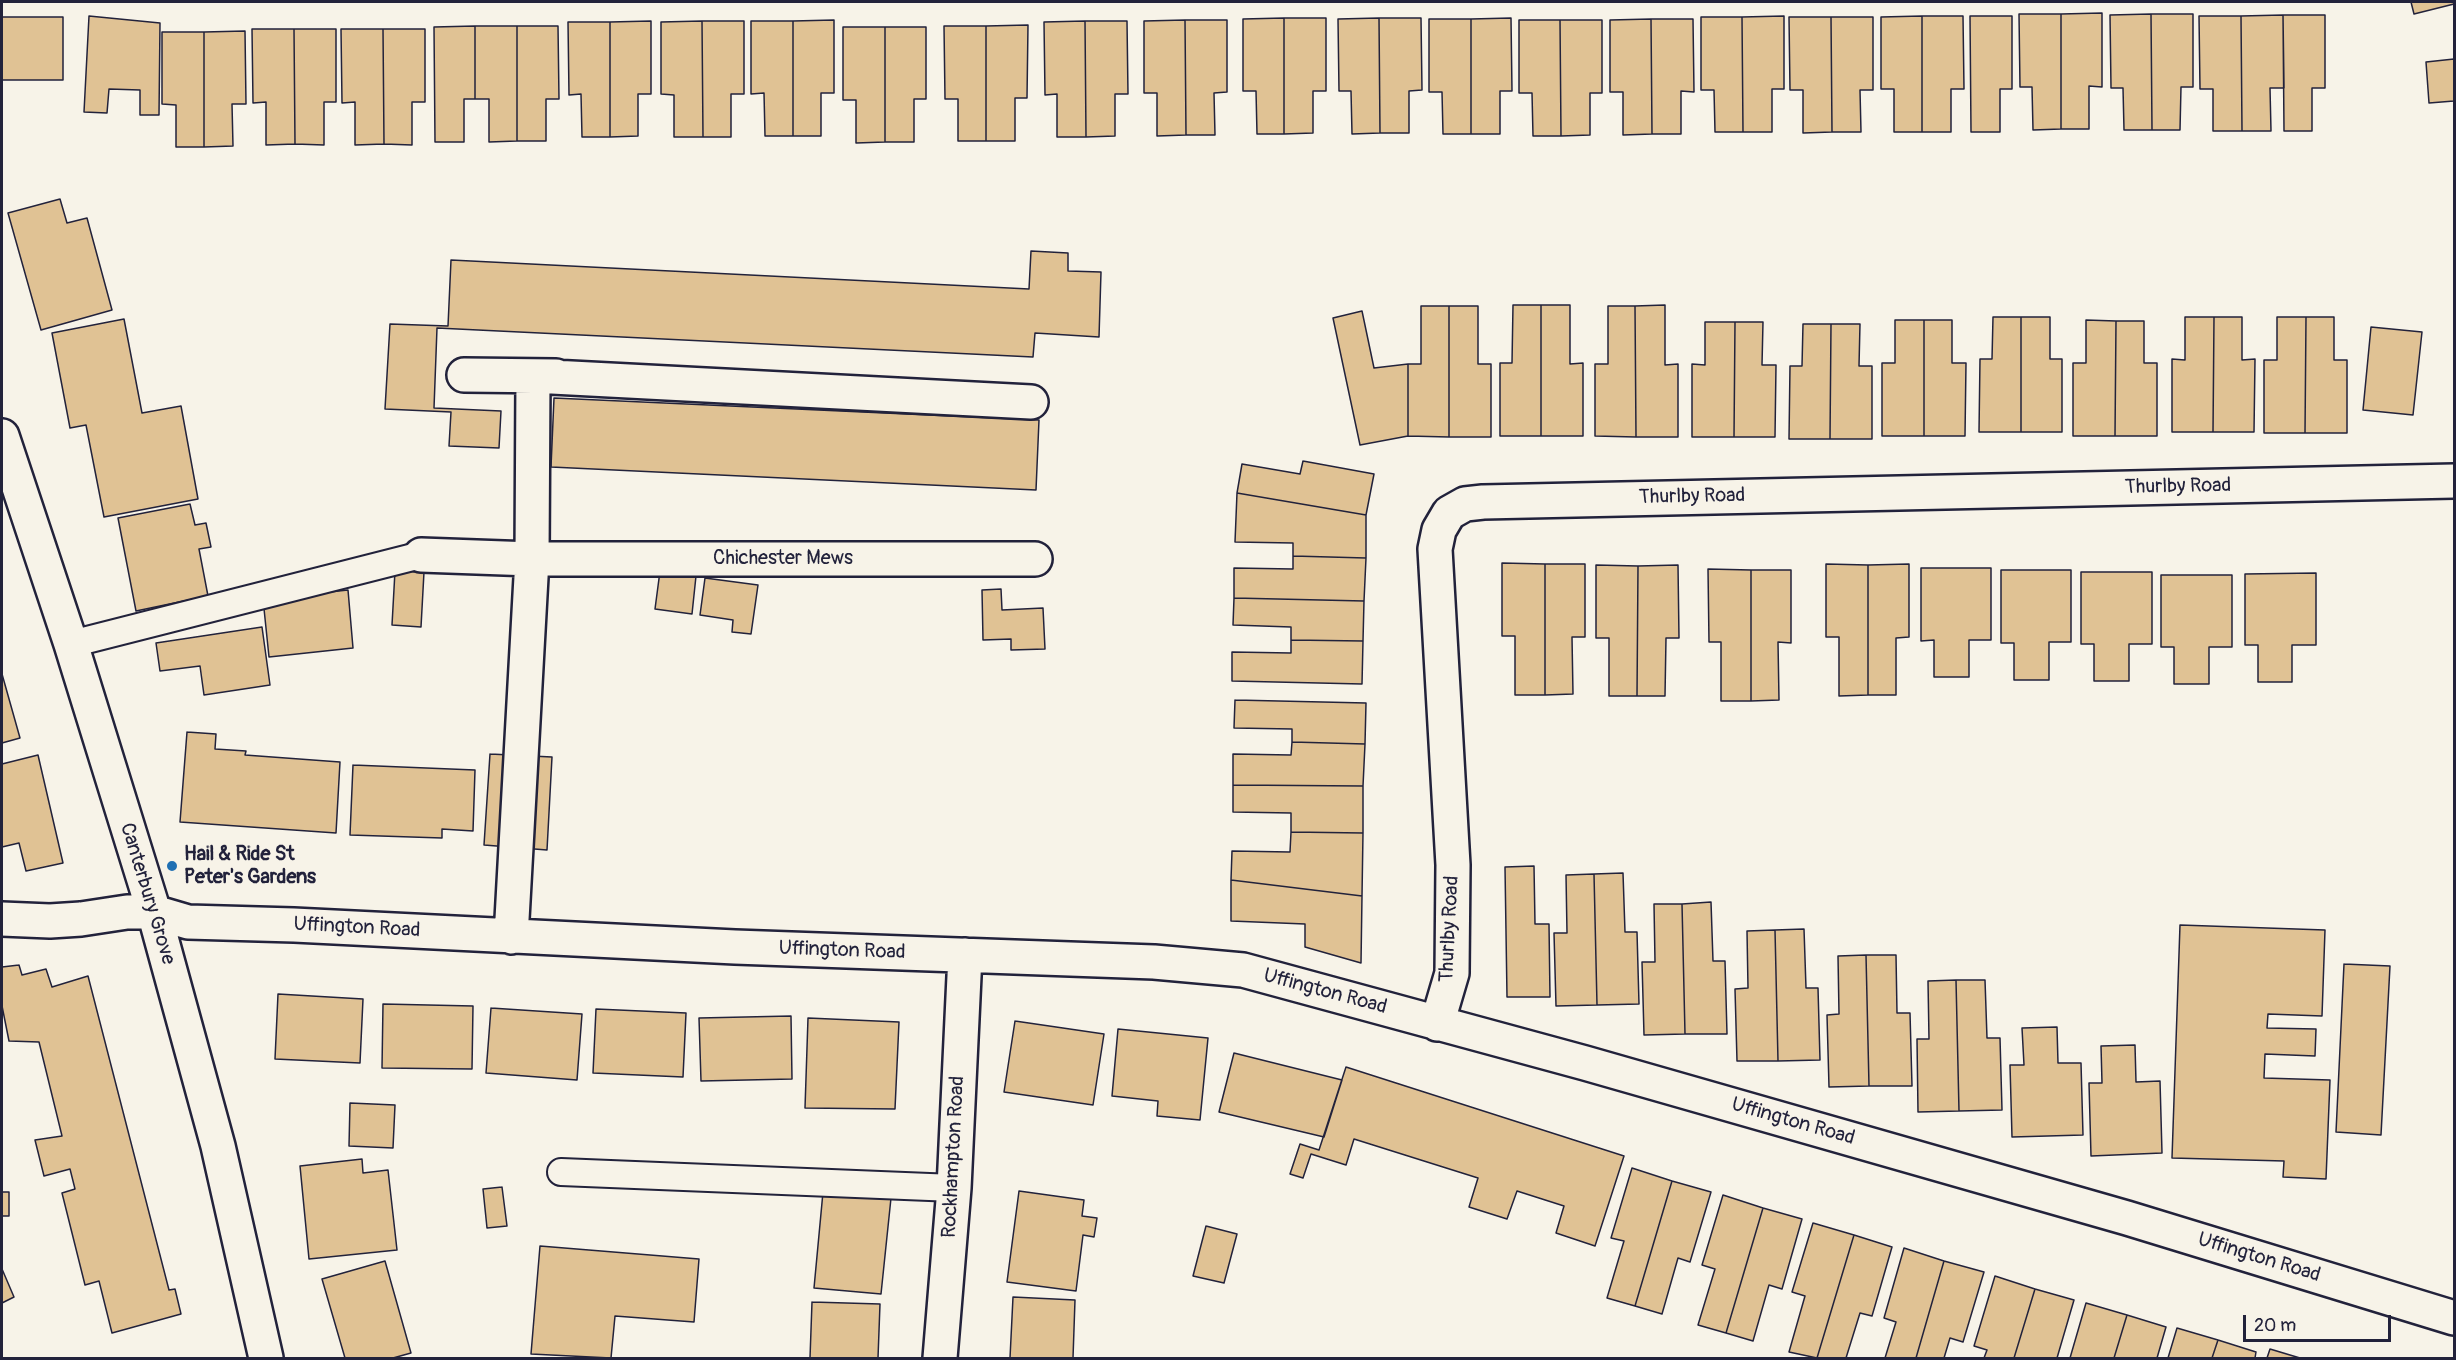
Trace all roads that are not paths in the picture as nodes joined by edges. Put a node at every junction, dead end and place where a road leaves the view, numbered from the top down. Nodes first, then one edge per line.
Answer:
1 (464, 375) dead end
2 (533, 376) junction
3 (1029, 390) dead end
4 (2, 436) edge
5 (2454, 481) edge
6 (421, 555) joint
7 (532, 559) junction
8 (1035, 559) dead end
9 (71, 644) junction
10 (154, 912) junction
11 (2, 919) edge
12 (511, 937) junction
13 (965, 955) junction
14 (1437, 1024) junction
15 (561, 1172) dead end
16 (954, 1188) junction
17 (2454, 1318) edge
18 (266, 1359) edge
19 (940, 1359) edge

1 - 2 street
2 - 3 street
2 - 7 street
4 - 9 street, Canterbury Grove
5 - 14 street, Thurlby Road
6 - 7 street, Chichester Mews
6 - 9 lane
7 - 8 street, Chichester Mews
7 - 12 street
9 - 10 street, Canterbury Grove
10 - 11 street, Uffington Road
10 - 12 street, Uffington Road
10 - 18 street, Canterbury Grove
12 - 13 street, Uffington Road
13 - 14 street, Uffington Road
13 - 16 street, Rockhampton Road
14 - 17 street, Uffington Road
15 - 16 lane
16 - 19 street, Rockhampton Road

